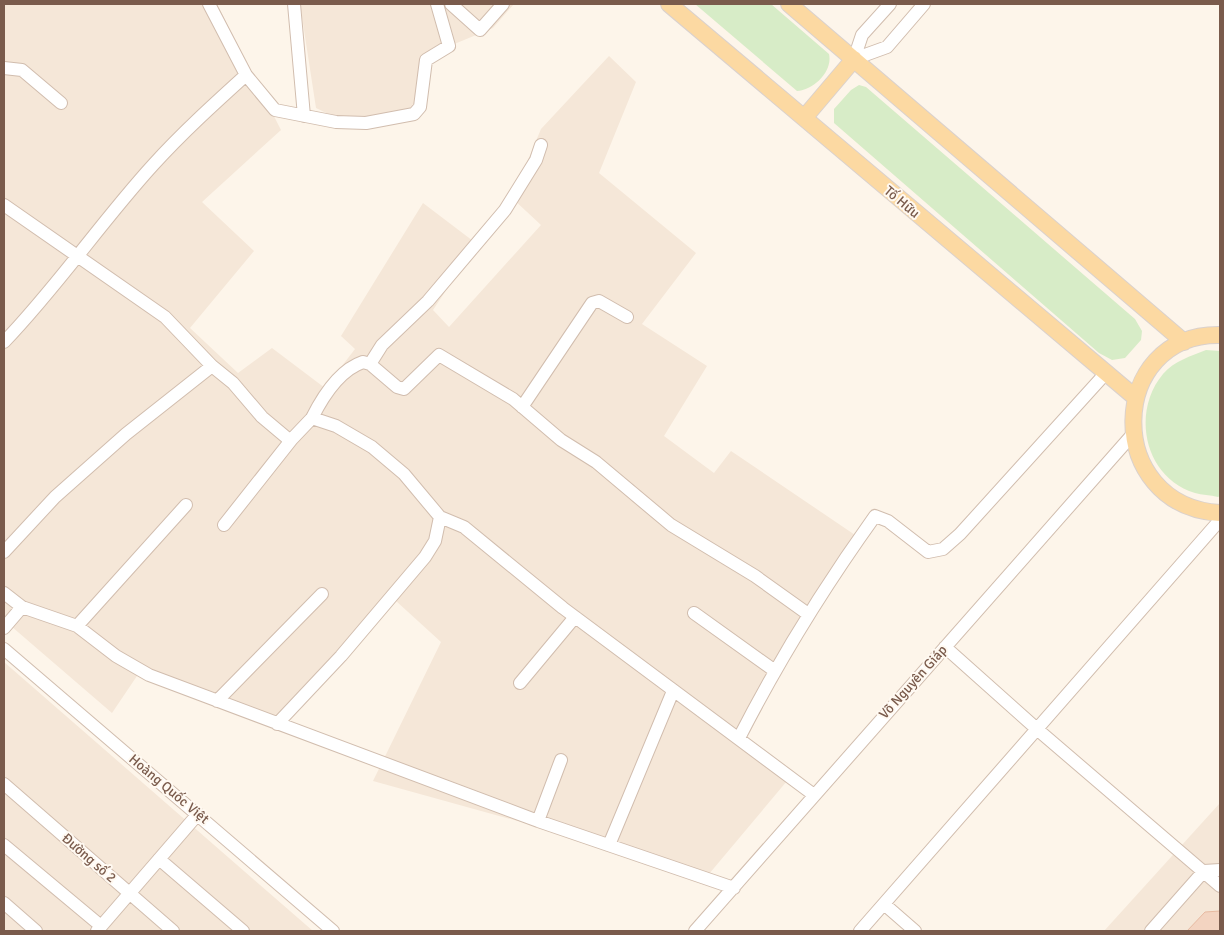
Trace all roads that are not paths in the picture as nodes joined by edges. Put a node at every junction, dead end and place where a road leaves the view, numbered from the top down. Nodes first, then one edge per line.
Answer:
1 (209, 4) edge
2 (294, 4) edge
3 (437, 4) edge
4 (451, 4) edge
5 (503, 4) edge
6 (669, 4) edge
7 (789, 4) edge
8 (890, 4) edge
9 (923, 4) edge
10 (854, 59) junction
11 (4, 68) edge
12 (246, 75) junction
13 (61, 103) dead end
14 (304, 116) junction
15 (804, 118) junction
16 (541, 145) dead end
17 (4, 205) edge
18 (77, 257) junction
19 (627, 317) dead end
20 (1218, 332) edge
21 (4, 342) edge
22 (1184, 342) junction
23 (370, 364) junction
24 (212, 366) junction
25 (1105, 374) junction
26 (1136, 398) junction
27 (522, 407) junction
28 (312, 418) junction
29 (1132, 434) junction
30 (292, 439) junction
31 (186, 505) dead end
32 (1220, 513) edge
33 (440, 517) junction
34 (1220, 520) edge
35 (224, 525) dead end
36 (4, 552) edge
37 (4, 593) edge
38 (322, 594) dead end
39 (22, 607) junction
40 (694, 613) dead end
41 (808, 614) junction
42 (575, 617) junction
43 (77, 626) junction
44 (4, 628) edge
45 (944, 646) junction
46 (4, 648) edge
47 (775, 671) junction
48 (520, 684) dead end
49 (674, 691) junction
50 (216, 701) junction
51 (277, 724) junction
52 (1038, 730) junction
53 (739, 738) junction
54 (561, 760) dead end
55 (4, 784) edge
56 (814, 795) junction
57 (198, 814) junction
58 (538, 821) junction
59 (4, 845) edge
60 (609, 845) junction
61 (158, 859) junction
62 (1220, 870) edge
63 (1204, 871) junction
64 (1220, 886) edge
65 (734, 888) junction
66 (129, 893) junction
67 (4, 903) edge
68 (884, 904) junction
69 (99, 929) edge
70 (36, 931) edge
71 (174, 931) edge
72 (243, 931) edge
73 (333, 931) edge
74 (695, 931) edge
75 (860, 931) edge
76 (915, 931) edge
77 (1151, 931) edge

1 - 12 street
2 - 14 street
3 - 14 street
4 - 5 street
6 - 15 main road, Tố Hữu
7 - 10 main road
8 - 10 street
9 - 10 street
10 - 15 main road
10 - 22 main road
11 - 13 street
12 - 14 street
12 - 18 street
15 - 25 main road, Tố Hữu
16 - 23 street
17 - 18 street
18 - 21 street
18 - 24 street
19 - 27 street
20 - 22 main road
22 - 26 main road
23 - 27 street
23 - 28 street
24 - 30 street
24 - 36 street
25 - 26 main road, Tố Hữu
25 - 41 street
26 - 29 main road
27 - 41 street
28 - 30 street
28 - 33 street
29 - 32 main road
29 - 45 street, Võ Nguyên Giáp
30 - 35 street
31 - 43 street
33 - 42 street
33 - 51 street
34 - 52 street
37 - 39 street
38 - 50 street
39 - 43 street
39 - 44 street
40 - 47 street
41 - 47 street
42 - 48 street
42 - 49 street
43 - 50 street
45 - 52 street
45 - 56 street, Võ Nguyên Giáp
46 - 57 street, Hoàng Quốc Việt
47 - 53 street
49 - 53 street
49 - 60 street
50 - 51 street
51 - 58 street
52 - 63 street
52 - 68 street
53 - 56 street
54 - 58 street
55 - 66 street, Đường số 2
56 - 65 street, Võ Nguyên Giáp
57 - 61 street
57 - 73 street, Hoàng Quốc Việt
58 - 60 street
59 - 69 street
60 - 65 street
61 - 66 street
61 - 72 street
62 - 63 street
63 - 64 street
63 - 77 street
65 - 74 street, Võ Nguyên Giáp
66 - 69 street
66 - 71 street, Đường số 2
67 - 70 street
68 - 75 street
68 - 76 street

